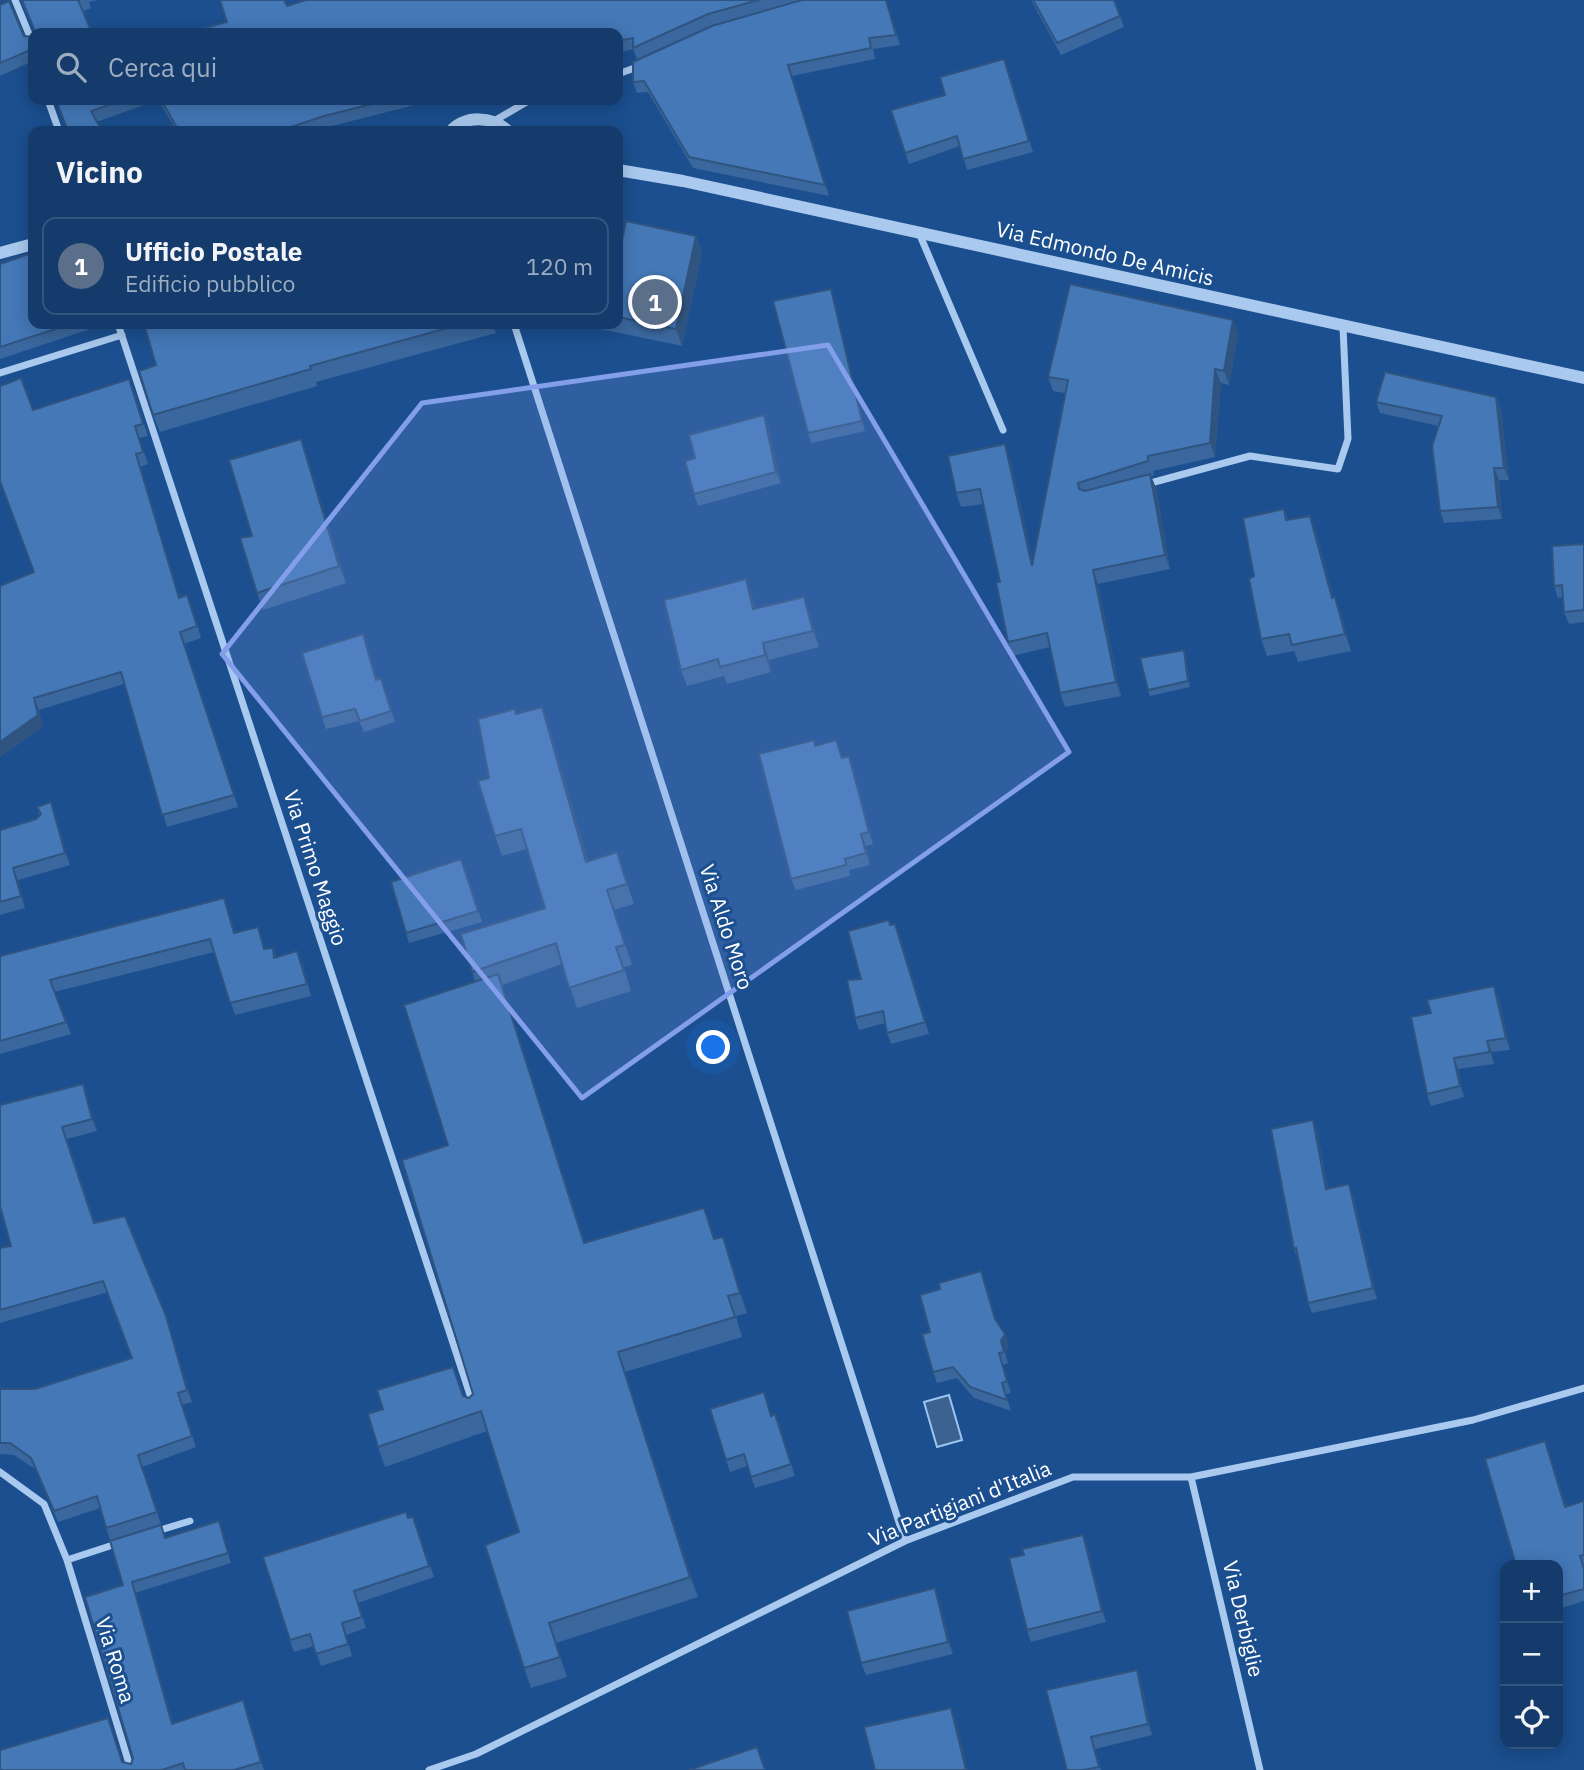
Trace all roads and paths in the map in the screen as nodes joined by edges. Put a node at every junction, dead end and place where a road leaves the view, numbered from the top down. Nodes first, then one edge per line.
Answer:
1 (15, 0) edge
2 (28, 32) edge
3 (649, 62) edge
4 (623, 72) edge
5 (50, 105) edge
6 (521, 105) edge
7 (494, 121) junction
8 (57, 126) edge
9 (459, 126) edge
10 (501, 126) edge
11 (623, 171) edge
12 (919, 232) junction
13 (28, 245) edge
14 (0, 253) edge
15 (1343, 327) junction
16 (120, 329) edge
17 (516, 329) edge
18 (122, 335) junction
19 (0, 373) edge
20 (1584, 378) edge
21 (1003, 429) dead end
22 (1143, 485) edge
23 (1584, 1388) edge
24 (475, 1412) edge
25 (0, 1472) edge
26 (1191, 1477) junction
27 (190, 1521) dead end
28 (141, 1536) edge
29 (128, 1540) edge
30 (905, 1541) junction
31 (67, 1560) junction
32 (131, 1770) edge
33 (429, 1770) edge
34 (1261, 1770) edge

1 - 2 street
3 - 4 street
5 - 8 street
6 - 7 street
7 - 9 street
7 - 10 street
11 - 12 street, Via Edmondo De Amicis
12 - 15 street, Via Edmondo De Amicis
12 - 21 street
13 - 14 street
15 - 20 street, Via Edmondo De Amicis
15 - 22 street
16 - 18 street, Via Primo Maggio
17 - 30 street, Via Aldo Moro
18 - 19 street
18 - 24 street, Via Primo Maggio
23 - 26 street, Via Partigiani d'Italia
25 - 31 street, Via Roma
26 - 30 street, Via Partigiani d'Italia
26 - 34 street, Via Derbiglie
27 - 28 street
29 - 31 street
30 - 33 street, Via Partigiani d'Italia
31 - 32 street, Via Roma

